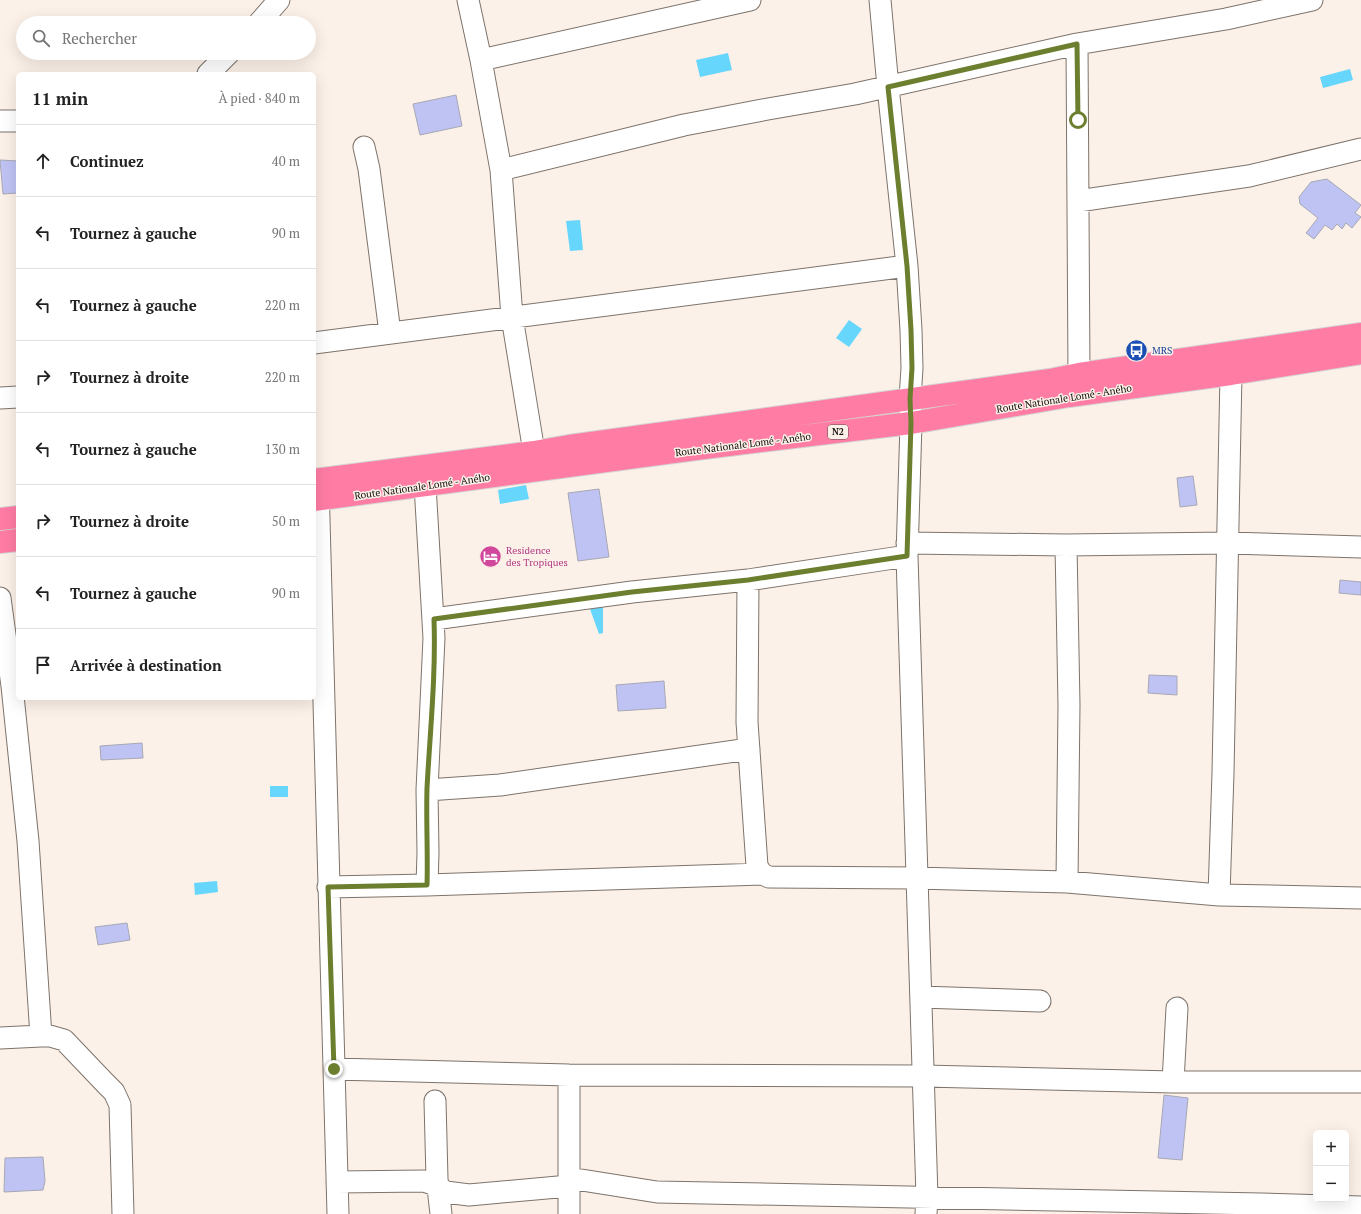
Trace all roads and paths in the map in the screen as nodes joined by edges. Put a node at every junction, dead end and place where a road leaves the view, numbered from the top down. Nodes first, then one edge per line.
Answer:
1 (279, 0) edge
2 (468, 0) edge
3 (750, 0) edge
4 (880, 0) edge
5 (1312, 0) edge
6 (265, 16) edge
7 (1077, 44) junction
8 (222, 60) edge
9 (480, 60) junction
10 (210, 72) edge
11 (888, 87) junction
12 (0, 120) edge
13 (16, 121) edge
14 (364, 147) dead end
15 (1361, 149) edge
16 (501, 170) junction
17 (1078, 201) junction
18 (907, 266) junction
19 (512, 317) junction
20 (390, 333) junction
21 (1361, 334) edge
22 (316, 343) edge
23 (1361, 353) edge
24 (1079, 374) junction
25 (1231, 374) junction
26 (16, 397) edge
27 (0, 398) edge
28 (910, 399) junction
29 (911, 423) junction
30 (534, 452) junction
31 (425, 485) junction
32 (316, 490) edge
33 (16, 517) edge
34 (0, 519) edge
35 (16, 540) edge
36 (0, 542) edge
37 (1228, 543) junction
38 (1066, 545) junction
39 (1361, 547) edge
40 (907, 549) junction
41 (748, 580) junction
42 (0, 598) edge
43 (434, 619) junction
44 (15, 686) edge
45 (16, 698) edge
46 (16, 700) edge
47 (749, 749) junction
48 (427, 790) junction
49 (762, 874) junction
50 (916, 878) junction
51 (1067, 882) junction
52 (427, 885) junction
53 (328, 887) junction
54 (1219, 895) junction
55 (1361, 898) edge
56 (921, 997) junction
57 (1040, 1001) dead end
58 (1177, 1008) dead end
59 (41, 1036) junction
60 (0, 1038) edge
61 (334, 1069) junction
62 (569, 1075) junction
63 (924, 1076) junction
64 (1173, 1082) junction
65 (1361, 1082) edge
66 (435, 1101) dead end
67 (337, 1182) junction
68 (569, 1182) junction
69 (439, 1188) junction
70 (927, 1206) edge
71 (1361, 1207) edge
72 (123, 1214) edge
73 (338, 1214) edge
74 (441, 1214) edge
75 (569, 1214) edge

1 - 6 street
2 - 9 street
3 - 9 street
4 - 11 street
5 - 7 street
7 - 11 street
7 - 17 street
8 - 10 street
9 - 16 street
11 - 16 street
11 - 18 street
12 - 13 street
14 - 20 street
15 - 17 street
16 - 19 street
17 - 24 street
18 - 19 street
18 - 28 street
19 - 20 street
19 - 30 street
20 - 22 street
21 - 24 highway, Route Nationale Lomé - Aného / N2
23 - 25 highway, Route Nationale Lomé - Aného / N2
24 - 28 highway, Route Nationale Lomé - Aného / N2
25 - 29 highway, Route Nationale Lomé - Aného / N2
25 - 37 street
26 - 27 street
28 - 29 street
28 - 30 highway, Route Nationale Lomé - Aného / N2
29 - 31 highway, Route Nationale Lomé - Aného / N2
29 - 40 street
30 - 32 highway, Route Nationale Lomé - Aného / N2
31 - 32 highway, Route Nationale Lomé - Aného / N2
31 - 43 street
32 - 53 street
33 - 34 highway
35 - 36 highway
37 - 38 street
37 - 39 street
37 - 54 street
38 - 40 street
38 - 51 street
40 - 41 street
40 - 50 street
41 - 43 street
41 - 47 street
42 - 44 street
43 - 48 street
44 - 45 street
46 - 59 street
47 - 48 street
47 - 49 street
48 - 52 street
49 - 50 street
49 - 52 street
50 - 51 street
50 - 56 street
51 - 54 street
52 - 53 street
53 - 61 street
54 - 55 street
56 - 57 street
56 - 63 street
58 - 64 street
59 - 60 street
59 - 72 street
61 - 62 street
61 - 67 street
62 - 63 street
62 - 68 street
63 - 64 street
63 - 70 street
64 - 65 street
66 - 69 street
67 - 69 street
67 - 73 street
68 - 69 street
68 - 70 street
68 - 75 street
69 - 74 street
70 - 71 street

